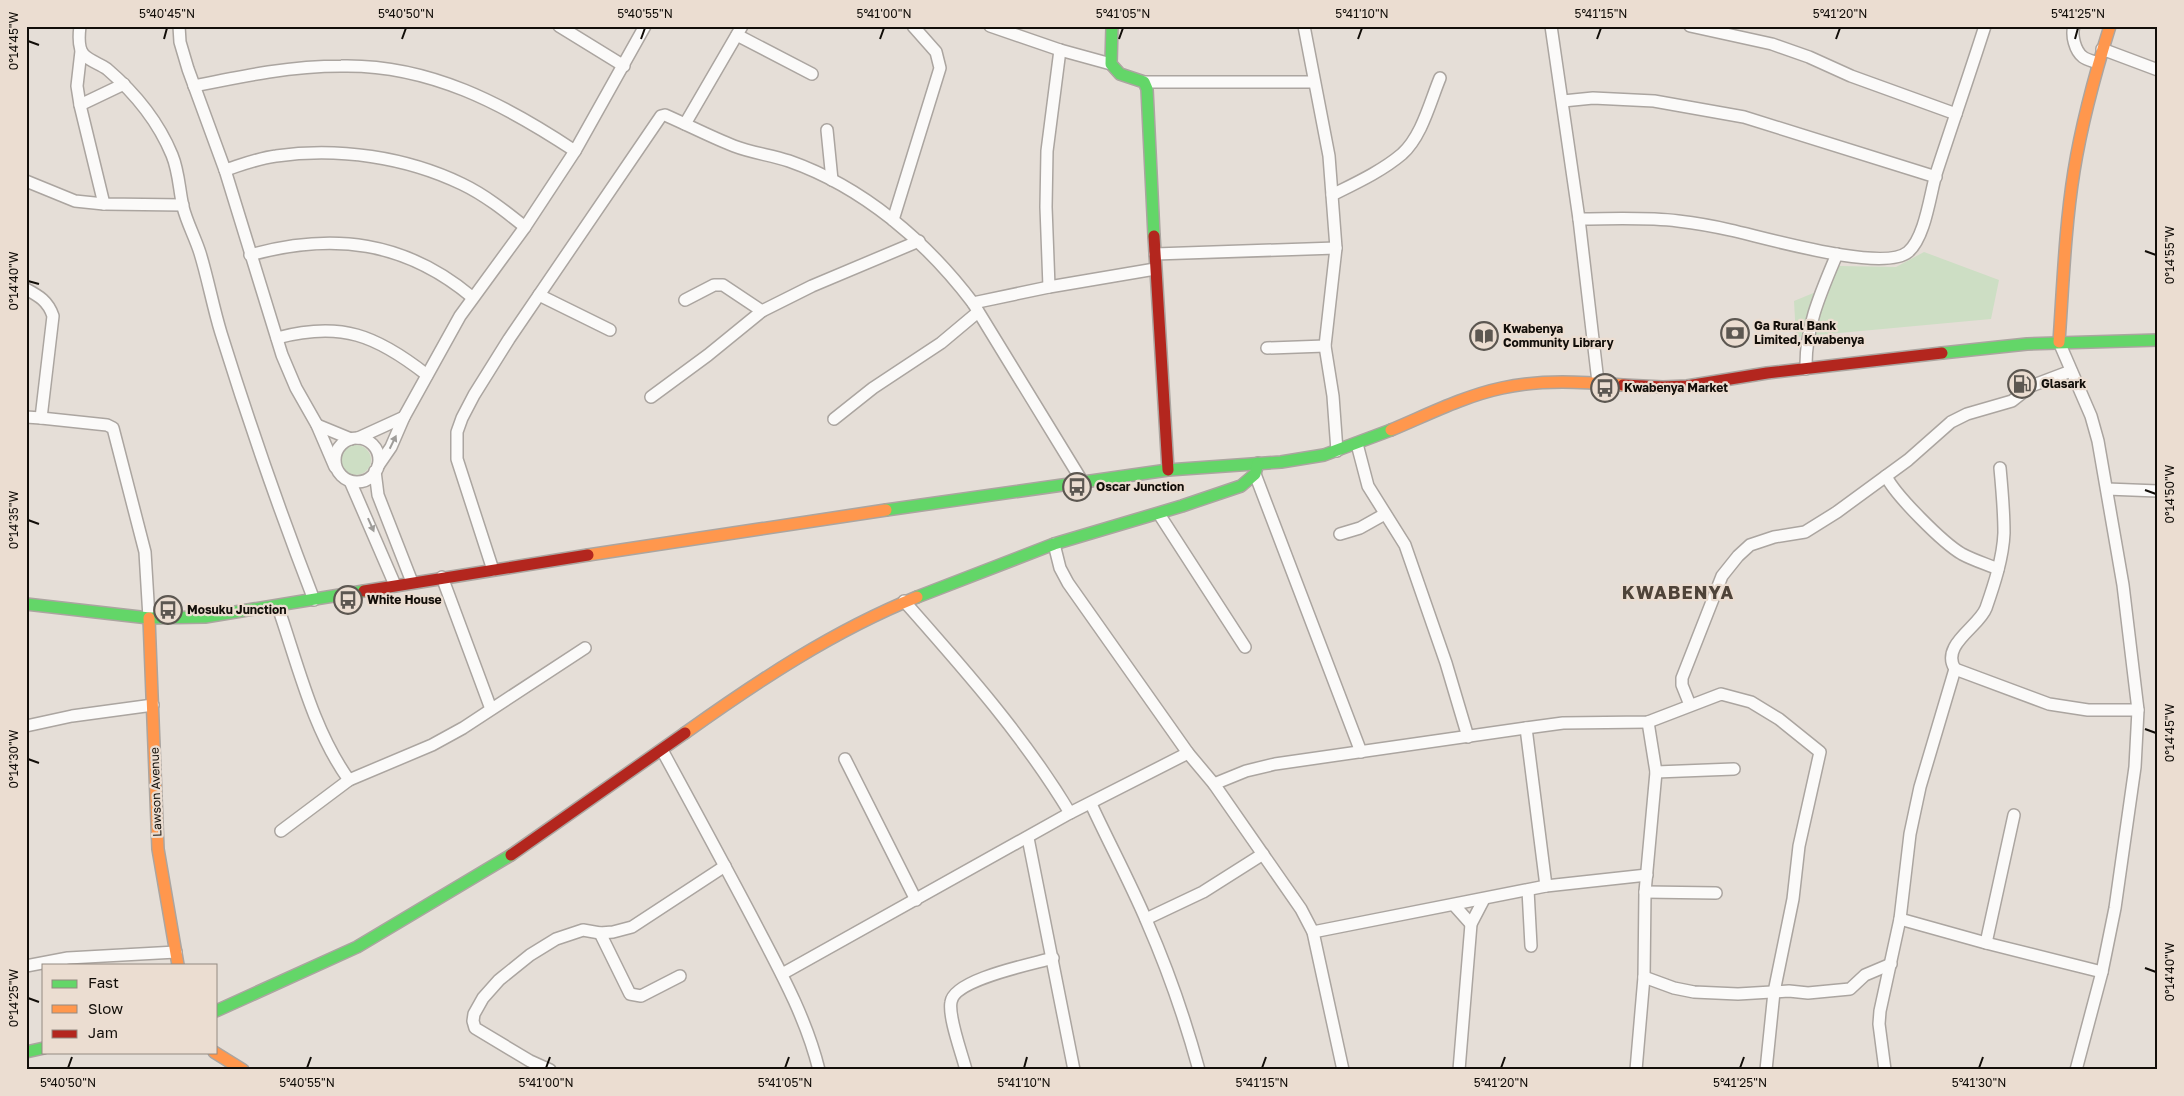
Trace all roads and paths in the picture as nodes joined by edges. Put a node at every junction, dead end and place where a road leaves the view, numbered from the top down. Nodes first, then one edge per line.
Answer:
1 (80, 26) edge
2 (179, 26) edge
3 (559, 26) edge
4 (645, 26) edge
5 (912, 26) edge
6 (990, 26) edge
7 (1112, 26) edge
8 (1304, 26) edge
9 (1551, 26) edge
10 (1690, 26) edge
11 (1985, 26) edge
12 (2074, 26) edge
13 (2110, 26) edge
14 (740, 31) edge
15 (2102, 49) junction
16 (1060, 50) junction
17 (81, 51) junction
18 (2098, 63) junction
19 (1111, 64) junction
20 (624, 66) junction
21 (2158, 70) edge
22 (812, 74) dead end
23 (1440, 78) dead end
24 (1144, 82) junction
25 (1314, 82) junction
26 (124, 84) junction
27 (194, 86) junction
28 (1563, 101) junction
29 (80, 105) junction
30 (1956, 114) junction
31 (685, 124) junction
32 (827, 130) dead end
33 (575, 151) junction
34 (225, 170) junction
35 (1936, 177) junction
36 (832, 180) junction
37 (26, 182) edge
38 (1332, 194) junction
39 (104, 204) junction
40 (183, 205) junction
41 (1579, 219) junction
42 (893, 220) junction
43 (525, 227) junction
44 (919, 241) junction
45 (1336, 248) junction
46 (1155, 254) junction
47 (1837, 254) junction
48 (250, 255) junction
49 (1155, 269) junction
50 (1049, 286) junction
51 (26, 289) edge
52 (539, 295) junction
53 (472, 298) junction
54 (686, 300) dead end
55 (976, 307) junction
56 (762, 311) junction
57 (610, 330) dead end
58 (277, 338) junction
59 (2158, 340) edge
60 (2059, 342) junction
61 (1325, 346) junction
62 (1267, 348) dead end
63 (1806, 369) junction
64 (2071, 370) junction
65 (427, 375) junction
66 (1598, 382) junction
67 (651, 396) dead end
68 (26, 417) edge
69 (404, 417) junction
70 (41, 418) junction
71 (834, 419) dead end
72 (317, 425) junction
73 (355, 439) junction
74 (1357, 444) junction
75 (1337, 451) junction
76 (336, 466) junction
77 (377, 468) junction
78 (1256, 468) junction
79 (2000, 468) dead end
80 (1168, 470) junction
81 (1886, 476) junction
82 (350, 481) junction
83 (1082, 481) junction
84 (2108, 489) junction
85 (2158, 491) edge
86 (1159, 514) junction
87 (1385, 514) junction
88 (1340, 534) dead end
89 (1054, 544) junction
90 (401, 558) junction
91 (386, 562) junction
92 (1998, 569) junction
93 (493, 570) junction
94 (442, 578) junction
95 (412, 582) junction
96 (395, 585) junction
97 (314, 600) junction
98 (904, 601) junction
99 (26, 604) edge
100 (278, 607) junction
101 (149, 618) junction
102 (1245, 647) dead end
103 (585, 648) dead end
104 (1955, 669) junction
105 (153, 705) junction
106 (1690, 705) junction
107 (491, 709) junction
108 (2138, 710) junction
109 (1648, 722) junction
110 (26, 726) edge
111 (1526, 728) junction
112 (1468, 736) junction
113 (662, 750) junction
114 (1188, 752) junction
115 (1361, 752) junction
116 (845, 759) dead end
117 (1734, 769) dead end
118 (1656, 772) junction
119 (349, 780) junction
120 (1214, 784) junction
121 (1091, 804) junction
122 (1070, 813) junction
123 (2014, 815) dead end
124 (282, 831) dead end
125 (1028, 838) junction
126 (1263, 854) junction
127 (725, 866) junction
128 (1647, 875) junction
129 (1546, 886) junction
130 (1528, 890) junction
131 (1645, 892) junction
132 (1716, 894) dead end
133 (1484, 899) junction
134 (916, 900) junction
135 (1454, 905) junction
136 (1146, 919) junction
137 (1900, 919) junction
138 (1472, 924) junction
139 (1313, 932) junction
140 (600, 933) junction
141 (1986, 943) junction
142 (1531, 946) dead end
143 (176, 952) junction
144 (1054, 958) junction
145 (178, 964) edge
146 (1890, 964) junction
147 (26, 966) edge
148 (2102, 972) junction
149 (782, 974) junction
150 (680, 976) dead end
151 (1644, 977) junction
152 (1774, 992) junction
153 (218, 1011) edge
154 (218, 1043) edge
155 (42, 1048) edge
156 (26, 1052) edge
157 (217, 1054) edge
158 (529, 1065) edge
159 (239, 1067) edge
160 (550, 1070) edge
161 (819, 1070) edge
162 (966, 1070) edge
163 (1074, 1070) edge
164 (1199, 1070) edge
165 (1343, 1070) edge
166 (1459, 1070) edge
167 (1636, 1070) edge
168 (1766, 1070) edge
169 (1885, 1070) edge
170 (2076, 1070) edge

1 - 17 street
2 - 27 street
3 - 20 street
4 - 20 street
5 - 42 street
6 - 16 street
7 - 19 main road
8 - 25 street
9 - 28 street
10 - 30 street
11 - 30 street
12 - 18 street
13 - 15 main road
14 - 22 street
14 - 31 street
15 - 18 main road
15 - 21 street
16 - 19 street
16 - 50 street
17 - 26 street
17 - 29 street
18 - 60 main road
19 - 24 main road
20 - 33 street
23 - 38 street
24 - 25 street
24 - 46 main road
25 - 38 street
26 - 29 street
26 - 40 street
27 - 33 street
27 - 34 street
28 - 35 street
28 - 41 street
29 - 39 street
30 - 35 street
31 - 36 street
31 - 52 street
32 - 36 street
33 - 43 street
34 - 43 street
34 - 48 street
35 - 47 street
36 - 42 street
37 - 39 street
38 - 45 street
39 - 40 street
40 - 97 street
41 - 47 street
41 - 66 street
42 - 44 street
43 - 53 street
44 - 55 street
44 - 56 street
45 - 46 street
45 - 61 street
46 - 49 main road
47 - 63 street
48 - 53 street
48 - 58 street
49 - 50 street
49 - 80 main road
50 - 55 street
51 - 70 street
52 - 57 street
52 - 93 street
53 - 65 street
54 - 56 street
55 - 71 street
55 - 83 street
56 - 67 street
58 - 65 street
58 - 72 street
59 - 60 main road
60 - 63 main road
60 - 64 street
61 - 62 street
61 - 75 street
63 - 66 main road
64 - 81 street
64 - 84 street
65 - 69 street
66 - 74 main road
68 - 70 street
69 - 73 street
77 -> 69 street
70 - 101 street
72 - 73 street
72 - 76 street
73 - 76 street
73 - 77 street
74 - 75 main road
74 - 87 street
75 - 78 main road
76 - 82 street
77 - 82 street
77 - 90 street
78 - 80 main road
78 - 86 main road
78 - 115 street
79 - 92 street
80 - 83 main road
81 - 92 street
81 - 106 street
82 -> 91 street
83 - 93 main road
84 - 85 street
84 - 108 street
86 - 89 main road
86 - 102 street
87 - 88 street
87 - 112 street
89 - 98 main road
89 - 114 street
90 - 91 street
90 - 95 street
91 - 96 street
92 - 104 street
93 - 94 main road
94 - 95 main road
94 - 107 street
95 - 96 main road
96 - 97 main road
97 - 100 main road
98 - 113 main road
98 - 122 street
99 - 101 main road
100 - 101 main road
100 - 119 street
101 - 105 main road, Lawson Avenue
103 - 107 street
104 - 108 street
104 - 137 street
105 - 110 street
105 - 143 main road, Lawson Avenue
106 - 109 street
106 - 152 street
107 - 119 street
108 - 148 street
109 - 111 street
109 - 118 street
111 - 112 street
111 - 129 street
112 - 115 street
113 - 127 street
113 - 153 main road
114 - 120 street
114 - 121 street
115 - 120 street
116 - 134 street
117 - 118 street
118 - 128 street
119 - 124 street
120 - 126 street
121 - 122 street
121 - 136 street
122 - 125 street
123 - 141 street
125 - 134 street
125 - 144 street
126 - 136 street
126 - 139 street
127 - 140 street
127 - 149 street
128 - 129 street
128 - 131 street
129 - 130 street
130 - 133 street
130 - 142 street
131 - 132 street
131 - 151 street
133 - 135 street
133 - 138 street
134 - 149 street
135 - 138 street
135 - 139 street
136 - 164 street
137 - 141 street
137 - 146 street
138 - 166 street
139 - 165 street
140 - 150 street
140 - 158 street
141 - 148 street
143 - 145 main road, Lawson Avenue
143 - 147 street
144 - 162 street
144 - 163 street
146 - 152 street
146 - 169 street
148 - 170 street
149 - 161 street
151 - 152 street
151 - 167 street
152 - 168 street
154 - 159 main road
155 - 156 main road
157 - 159 main road
158 - 160 street

